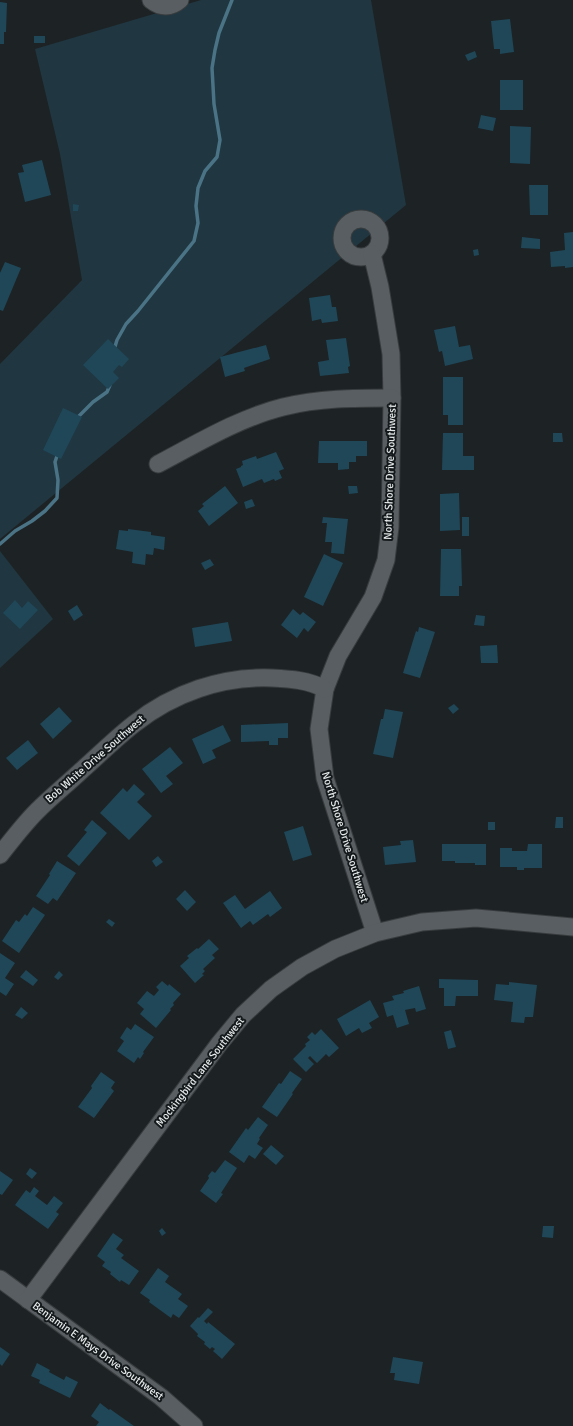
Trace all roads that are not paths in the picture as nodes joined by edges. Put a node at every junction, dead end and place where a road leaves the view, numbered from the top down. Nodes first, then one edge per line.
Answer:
1 (151, 0) edge
2 (180, 0) edge
3 (372, 254) dead end
4 (392, 398) junction
5 (158, 464) dead end
6 (325, 689) junction
7 (0, 855) edge
8 (573, 927) edge
9 (375, 933) junction
10 (0, 1279) edge
11 (28, 1300) junction
12 (194, 1426) edge

1 - 2 street
3 - 4 street, North Shore Drive Southwest
4 - 5 street
4 - 6 street, North Shore Drive Southwest
6 - 7 street, Bob White Drive Southwest
6 - 9 street, North Shore Drive Southwest
8 - 9 street, Mockingbird Lane Southwest
9 - 11 street, Mockingbird Lane Southwest
10 - 11 street, Benjamin E Mays Drive Southwest
11 - 12 street, Benjamin E Mays Drive Southwest

